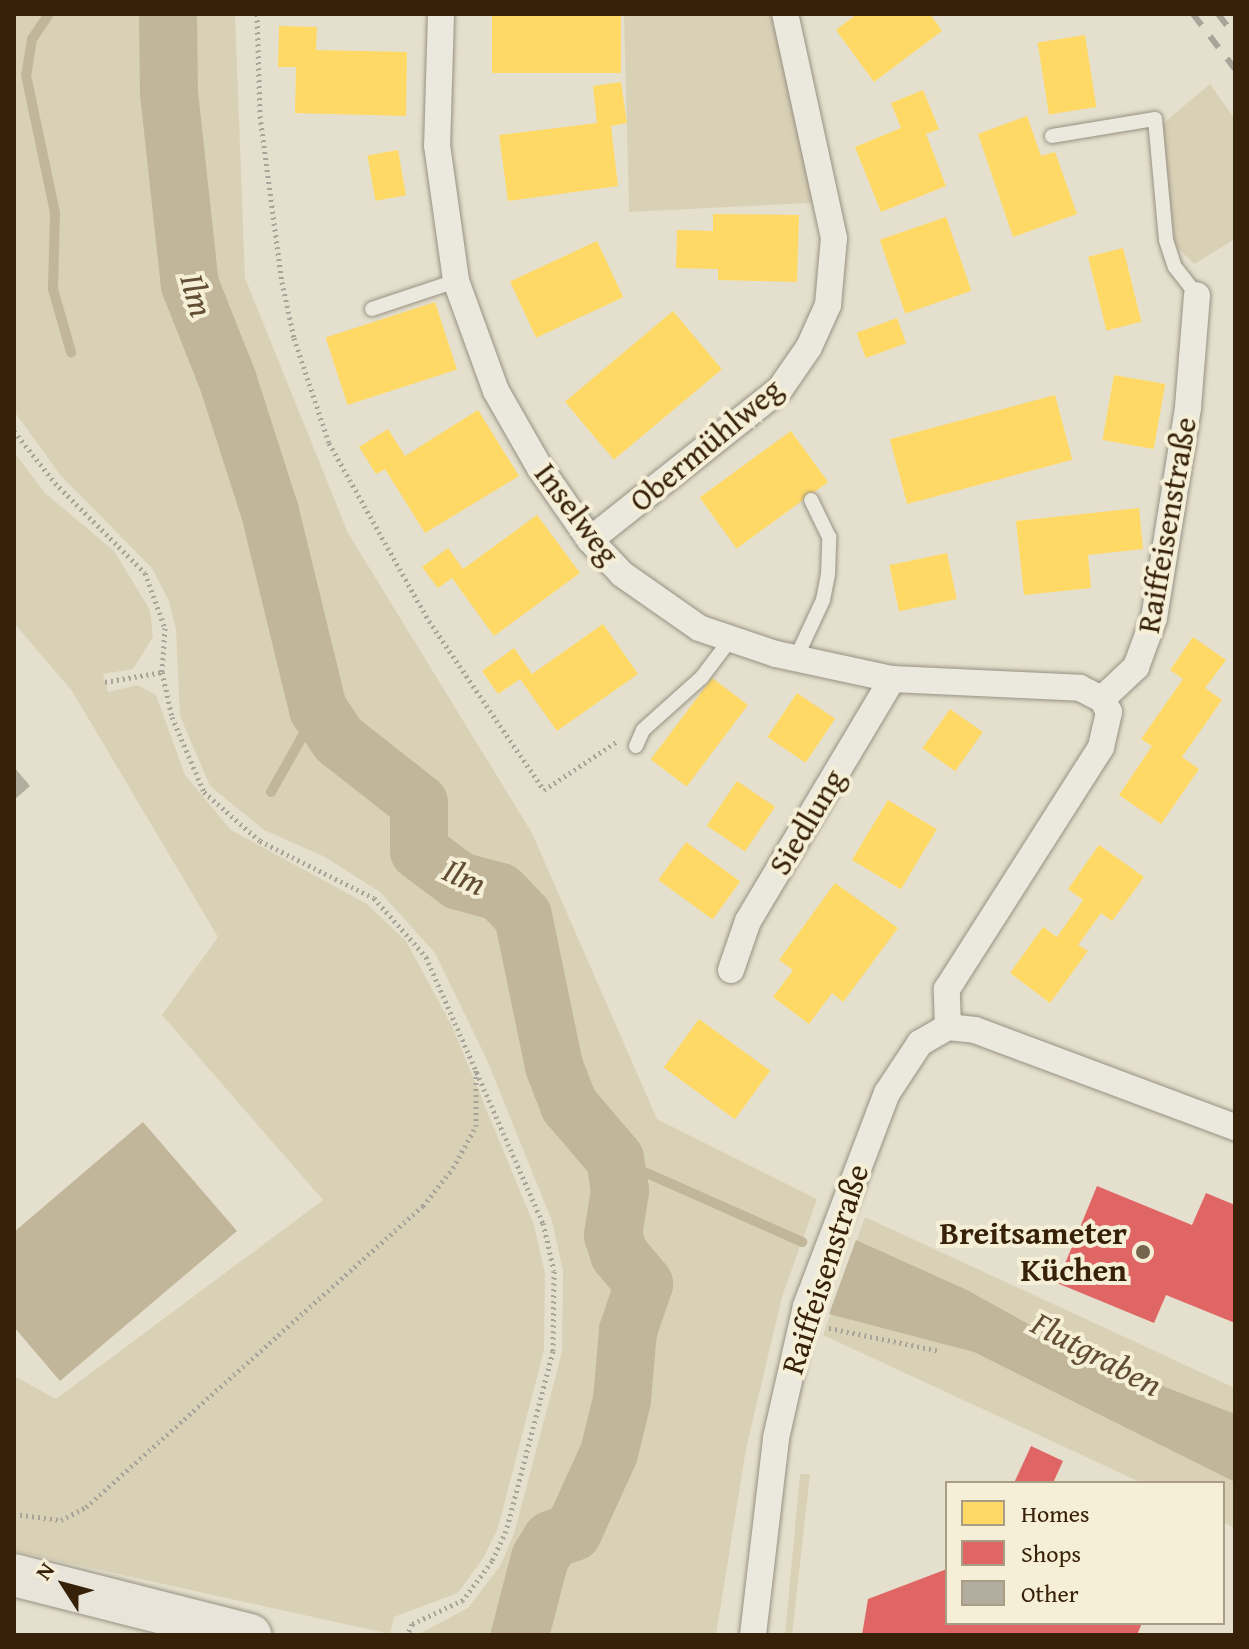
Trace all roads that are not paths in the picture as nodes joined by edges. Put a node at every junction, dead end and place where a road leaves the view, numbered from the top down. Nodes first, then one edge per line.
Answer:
1 (441, 14) edge
2 (789, 16) edge
3 (1052, 136) dead end
4 (456, 281) junction
5 (1197, 295) joint
6 (372, 309) dead end
7 (811, 500) dead end
8 (590, 540) junction
9 (730, 640) junction
10 (796, 658) junction
11 (892, 679) junction
12 (1102, 699) junction
13 (636, 746) road end
14 (731, 970) dead end
15 (948, 1027) junction
16 (1235, 1127) edge
17 (14, 1575) edge
18 (250, 1635) edge
19 (753, 1635) edge

1 - 4 street, Inselweg
2 - 8 street, Obermühlweg
3 - 5 lane
4 - 6 lane
4 - 8 street, Inselweg
5 - 12 street, Raiffeisenstraße
7 - 10 lane
8 - 9 street, Inselweg
9 - 10 street, Inselweg
9 - 13 lane
10 - 11 street, Inselweg
11 - 12 street, Inselweg
11 - 14 street, Siedlung
12 - 15 street
15 - 16 street
15 - 19 street, Raiffeisenstraße
17 - 18 main road

